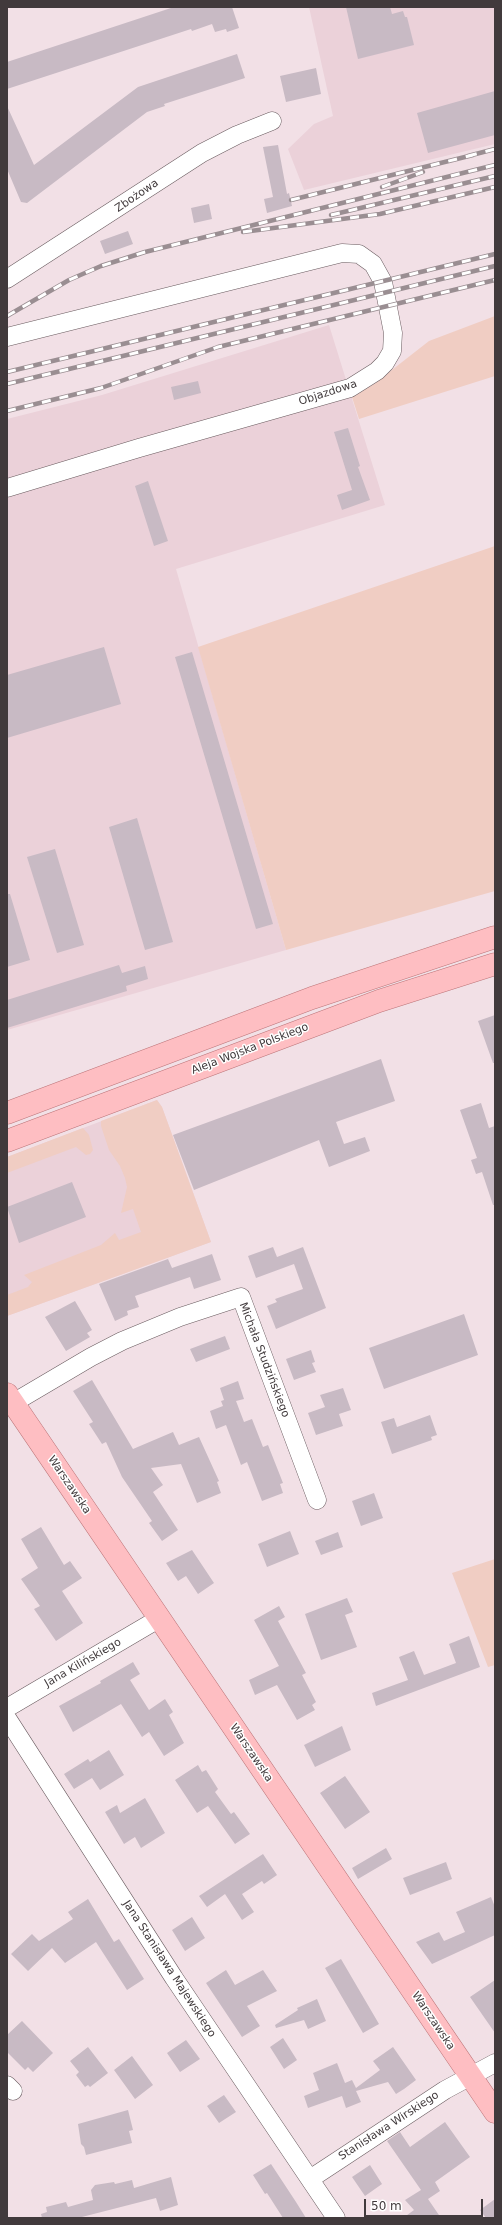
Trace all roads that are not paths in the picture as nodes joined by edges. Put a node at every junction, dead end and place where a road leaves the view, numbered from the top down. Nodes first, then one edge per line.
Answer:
1 (272, 121) dead end
2 (7, 279) edge
3 (7, 338) edge
4 (7, 488) edge
5 (495, 937) edge
6 (495, 964) edge
7 (7, 1113) edge
8 (7, 1141) edge
9 (12, 1407) edge
10 (317, 1500) dead end
11 (160, 1618) junction
12 (7, 1708) edge
13 (7, 1718) edge
14 (495, 2063) edge
15 (470, 2075) junction
16 (495, 2112) edge
17 (310, 2179) junction
18 (336, 2218) edge

1 - 2 street, Zbożowa
3 - 4 street, Objazdowa
5 - 7 main road
6 - 8 main road, Aleja Wojska Polskiego
9 - 10 street, Michała Studzińskiego
9 - 11 main road, Warszawska
11 - 12 street, Jana Kilińskiego
11 - 15 main road, Warszawska
13 - 17 street, Jana Stanisława Majewskiego
14 - 15 street, Stanisława Wirskiego
15 - 16 main road, Warszawska
15 - 17 street, Stanisława Wirskiego
17 - 18 street, Jana Stanisława Majewskiego

